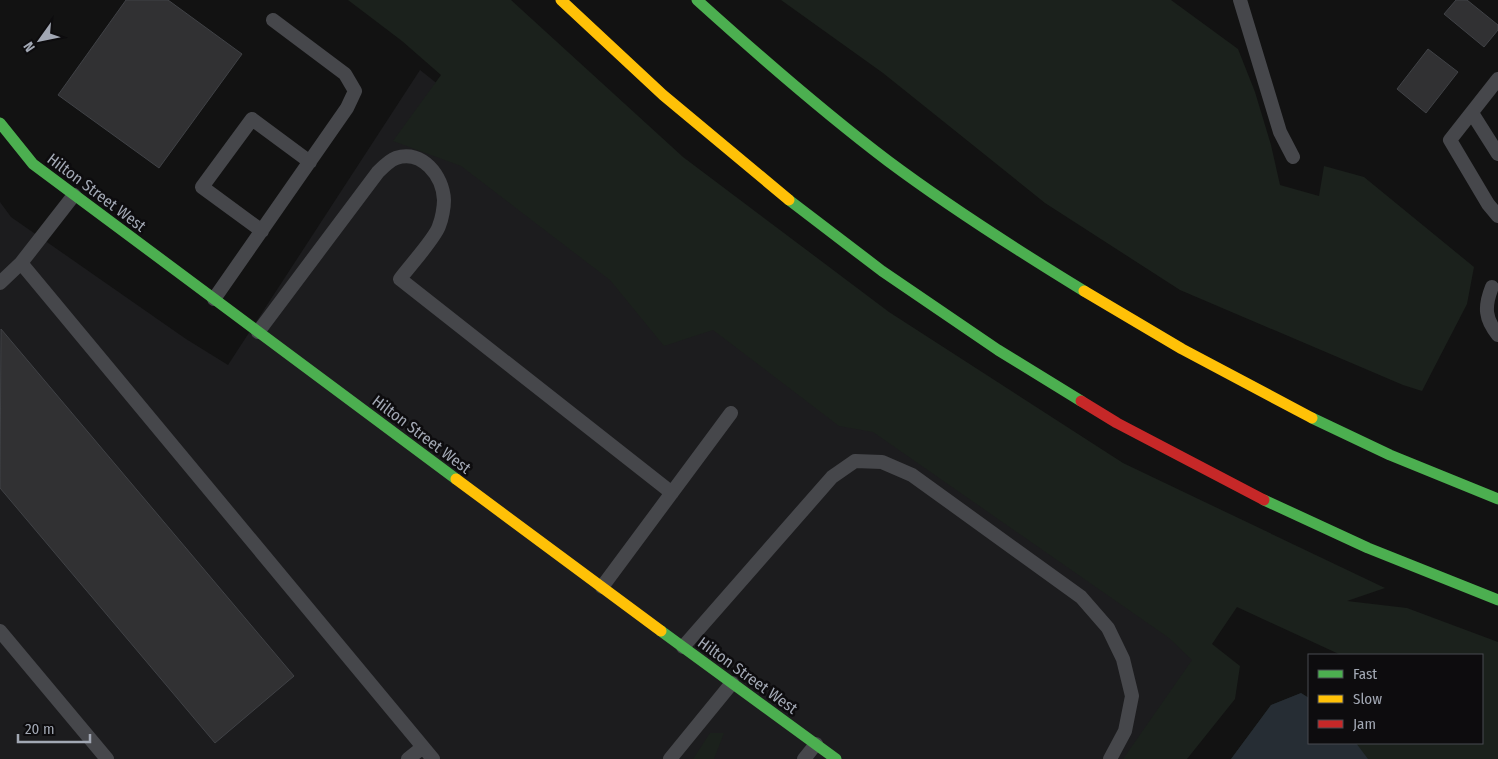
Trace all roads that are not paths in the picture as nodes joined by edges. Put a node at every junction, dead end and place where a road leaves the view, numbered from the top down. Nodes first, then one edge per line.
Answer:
1 (561, 0) edge
2 (697, 0) edge
3 (1240, 0) edge
4 (273, 20) dead end
5 (1498, 79) edge
6 (1472, 113) junction
7 (0, 123) edge
8 (1498, 154) edge
9 (1292, 158) dead end
10 (310, 162) junction
11 (74, 195) junction
12 (1498, 216) edge
13 (262, 231) junction
14 (21, 263) junction
15 (0, 283) edge
16 (1492, 288) dead end
17 (214, 299) junction
18 (258, 332) junction
19 (1498, 335) edge
20 (731, 413) dead end
21 (672, 493) junction
22 (1498, 499) edge
23 (602, 587) junction
24 (1498, 600) edge
25 (0, 631) edge
26 (5, 647) edge
27 (683, 647) junction
28 (732, 683) junction
29 (816, 744) junction
30 (423, 747) junction
31 (107, 759) edge
32 (408, 759) edge
33 (433, 759) edge
34 (670, 759) edge
35 (804, 759) edge
36 (836, 759) edge
37 (1110, 759) edge

1 - 24 main road
2 - 22 main road
3 - 9 lane
4 - 10 lane
5 - 6 lane
6 - 8 lane
6 - 12 lane
7 - 11 main road, Hilton Street West
10 - 13 lane
10 - 13 lane
11 - 14 lane
11 - 17 main road, Hilton Street West
13 - 17 lane
14 - 15 lane
14 - 30 lane
16 - 19 lane
17 - 18 main road, Hilton Street West
18 - 21 lane
18 - 23 main road, Hilton Street West
20 - 21 lane
21 - 23 lane
23 - 27 main road, Hilton Street West
25 - 26 lane
26 - 31 lane
27 - 28 main road, Hilton Street West
27 - 37 lane
28 - 29 main road, Hilton Street West
28 - 34 lane
29 - 35 lane
29 - 36 main road, Hilton Street West
30 - 32 lane
30 - 33 lane

